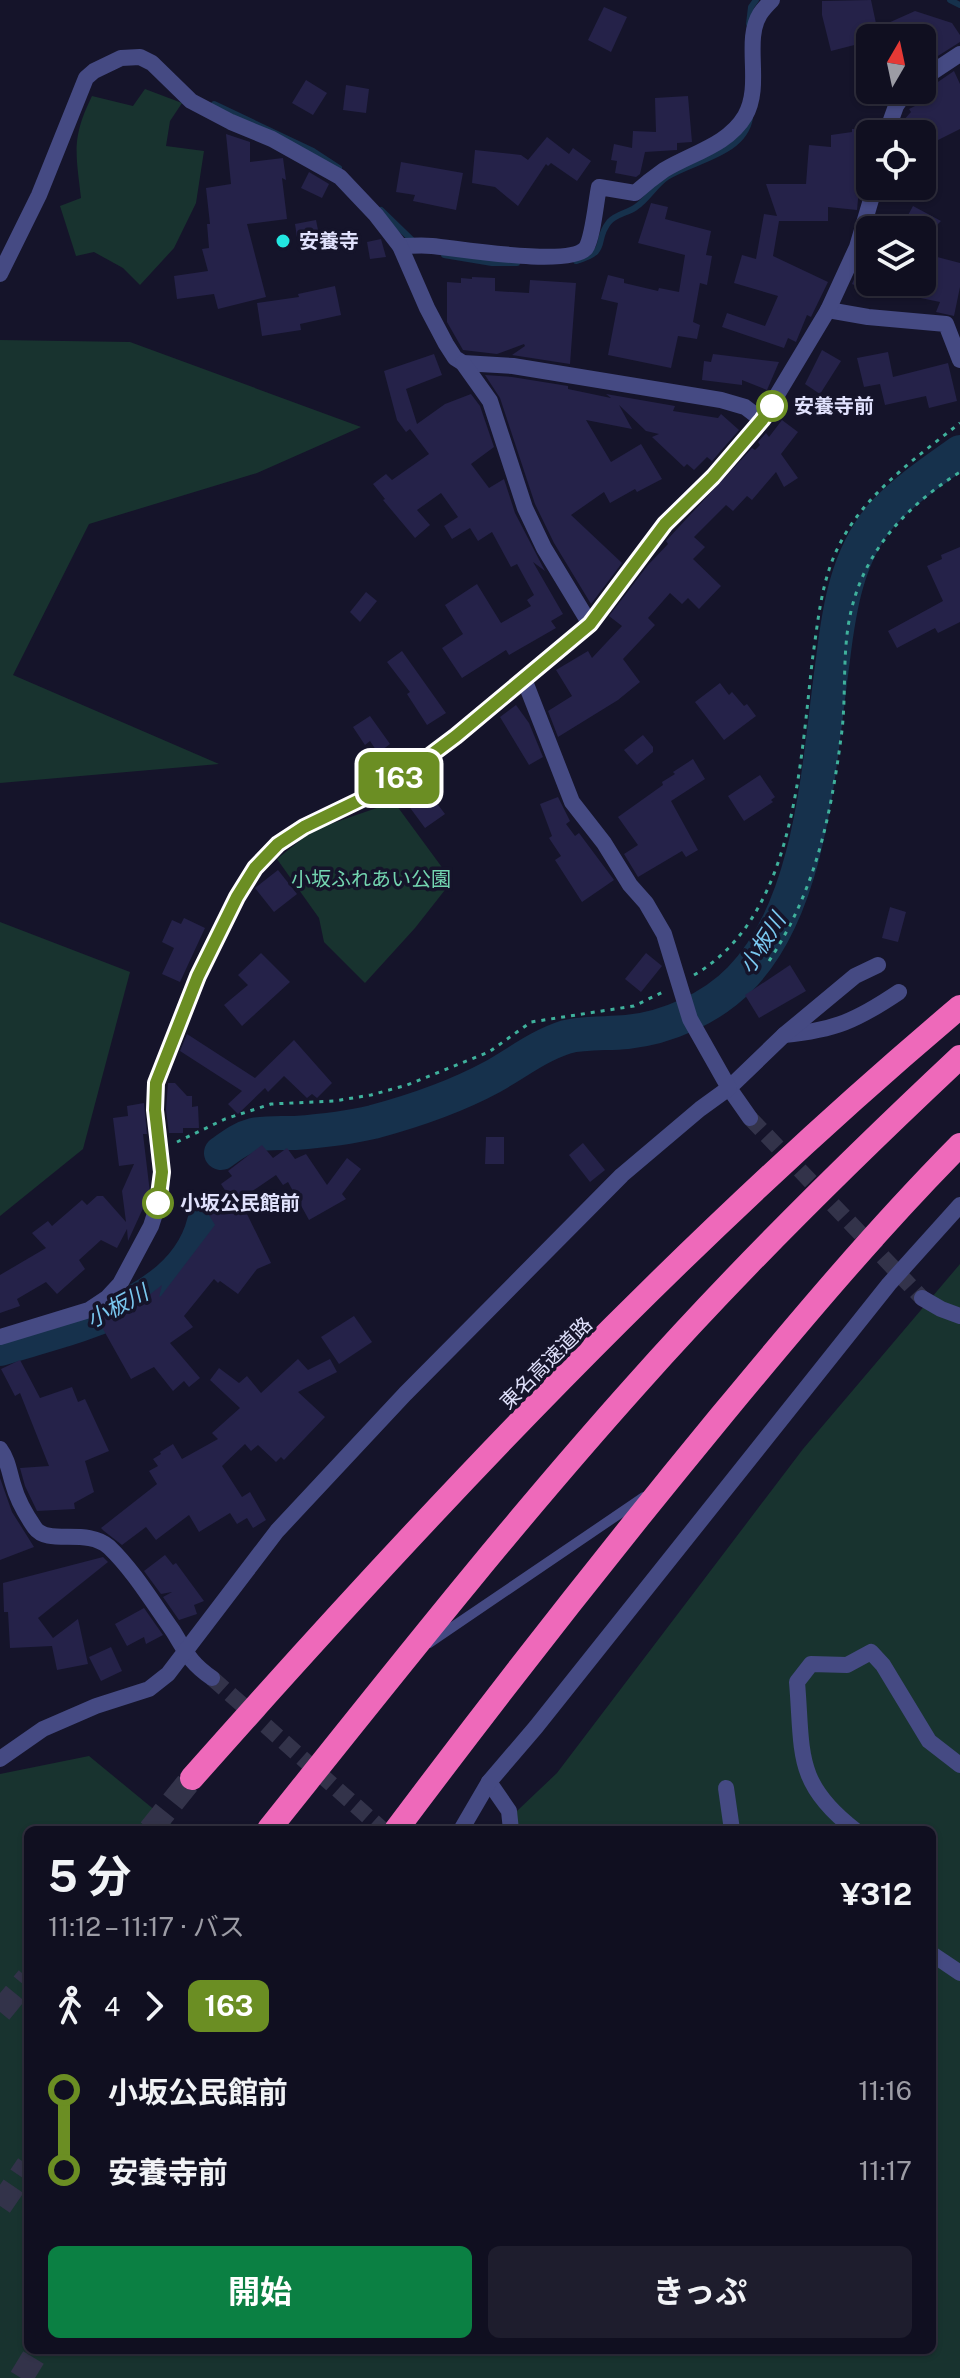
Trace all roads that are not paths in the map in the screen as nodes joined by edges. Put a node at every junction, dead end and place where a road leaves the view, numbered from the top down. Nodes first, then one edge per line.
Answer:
1 (772, 0) edge
2 (960, 54) edge
3 (936, 70) edge
4 (871, 200) edge
5 (404, 246) junction
6 (0, 274) edge
7 (828, 310) junction
8 (960, 360) edge
9 (463, 363) junction
10 (762, 420) junction
11 (590, 624) junction
12 (524, 679) junction
13 (878, 965) dead end
14 (899, 992) dead end
15 (960, 1007) edge
16 (784, 1035) junction
17 (960, 1057) edge
18 (729, 1088) junction
19 (750, 1118) tunnel mouth
20 (960, 1145) edge
21 (960, 1205) edge
22 (922, 1298) tunnel mouth
23 (960, 1316) edge
24 (0, 1337) edge
25 (0, 1449) edge
26 (667, 1482) junction
27 (184, 1653) junction
28 (404, 1660) junction
29 (212, 1678) tunnel mouth
30 (1, 1759) edge
31 (960, 1765) edge
32 (192, 1778) tunnel mouth
33 (489, 1782) junction
34 (726, 1788) dead end
35 (271, 1826) edge
36 (399, 1826) edge
37 (463, 1826) edge
38 (511, 1826) edge
39 (731, 1826) edge
40 (851, 1826) edge
41 (936, 1957) edge
42 (960, 1973) edge

1 - 5 street
2 - 3 street
4 - 7 street
5 - 6 street
5 - 9 street
7 - 8 street
7 - 10 street
9 - 10 street
9 - 11 street
10 - 11 street
11 - 12 street
12 - 18 street
12 - 24 street
13 - 16 street
14 - 16 street
15 - 32 highway, 東名高速道路
16 - 18 street
17 - 28 highway
18 - 19 street
18 - 27 street
20 - 26 highway
21 - 33 street
22 - 23 street
25 - 27 street
26 - 28 lane
26 - 36 highway
27 - 29 street
27 - 30 street
28 - 35 highway
31 - 40 street
33 - 37 street
33 - 38 street
34 - 39 street
41 - 42 street

